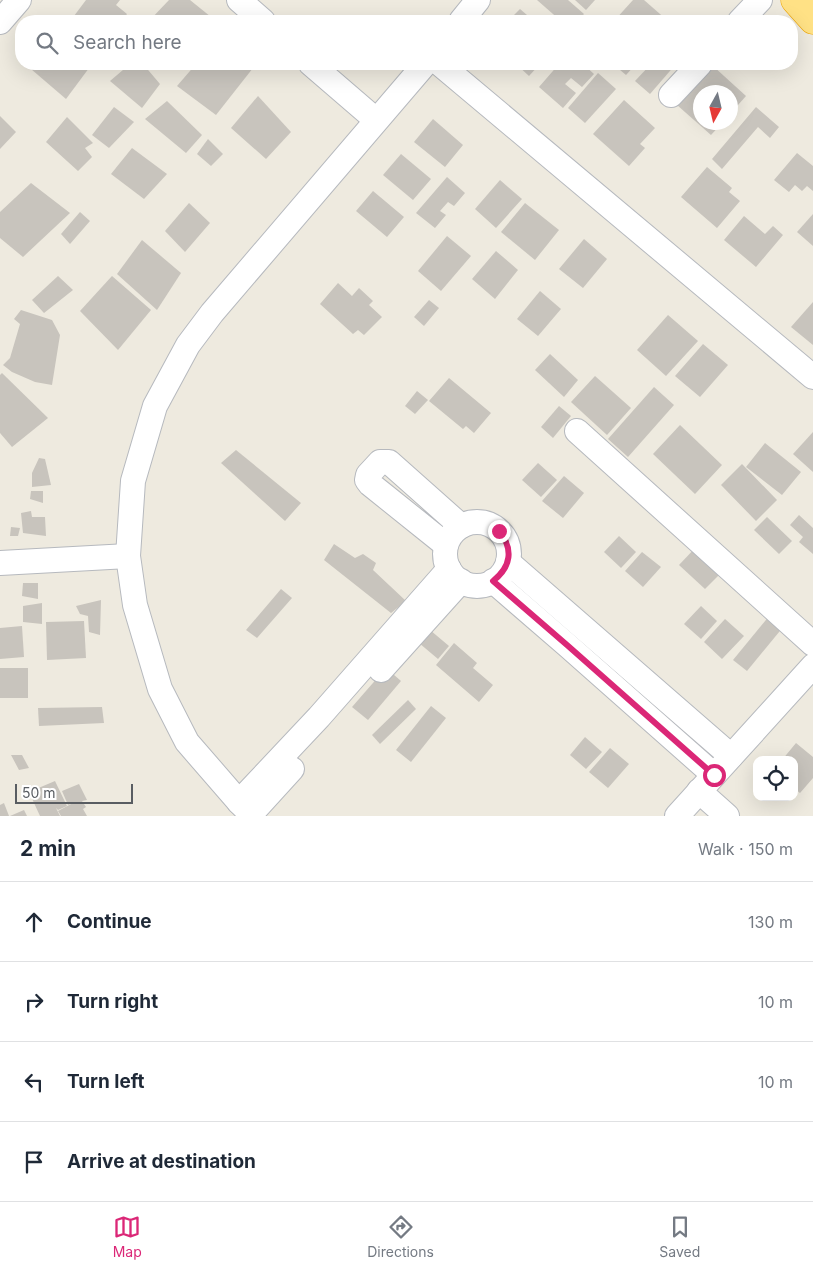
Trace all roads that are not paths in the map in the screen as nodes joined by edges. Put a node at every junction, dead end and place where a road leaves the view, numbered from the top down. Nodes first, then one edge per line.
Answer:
1 (19, 0) edge
2 (239, 0) edge
3 (478, 0) edge
4 (760, 0) edge
5 (795, 0) edge
6 (256, 15) edge
7 (466, 15) edge
8 (746, 15) edge
9 (813, 20) edge
10 (0, 22) edge
11 (318, 70) edge
12 (420, 70) edge
13 (447, 70) edge
14 (694, 70) edge
15 (671, 95) dead end
16 (376, 120) junction
17 (813, 377) edge
18 (577, 431) dead end
19 (461, 526) junction
20 (446, 545) junction
21 (128, 556) junction
22 (508, 562) junction
23 (0, 563) edge
24 (455, 575) junction
25 (493, 581) junction
26 (582, 627) junction
27 (813, 644) edge
28 (567, 645) junction
29 (813, 666) edge
30 (731, 756) junction
31 (707, 783) junction
32 (248, 811) edge
33 (677, 816) edge
34 (727, 816) edge

1 - 10 street
2 - 6 street
3 - 7 street
4 - 8 street
5 - 9 highway
11 - 16 street
12 - 16 street
13 - 17 street
14 - 15 street
16 - 21 street
18 - 27 street
19 - 20 street
19 - 20 street
19 - 22 street
20 - 24 street
21 - 23 street
21 - 32 street
22 - 25 street
22 - 26 street
24 - 25 street
24 - 32 street
25 - 28 street
26 - 28 street
26 - 30 street
28 - 31 street
29 - 30 street
30 - 31 street
31 - 33 street
31 - 34 street

